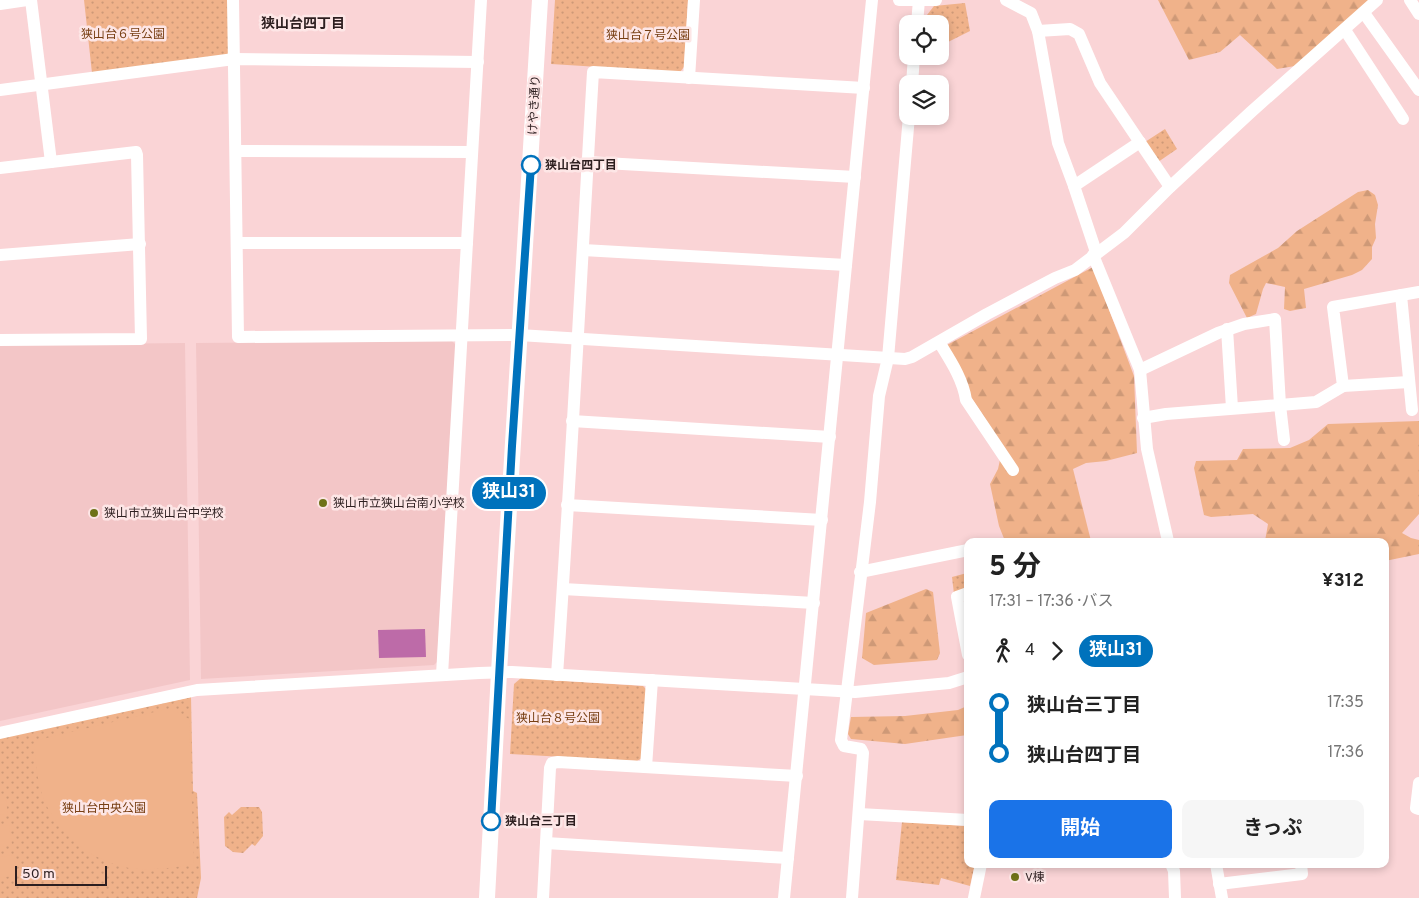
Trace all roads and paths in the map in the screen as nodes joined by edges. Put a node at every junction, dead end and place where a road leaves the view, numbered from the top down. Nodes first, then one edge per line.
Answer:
1 (29, 0) edge
2 (233, 0) edge
3 (481, 0) edge
4 (540, 0) edge
5 (694, 0) edge
6 (872, 0) edge
7 (899, 0) edge
8 (919, 0) edge
9 (936, 0) edge
10 (1006, 0) edge
11 (1377, 0) edge
12 (1410, 0) edge
13 (0, 4) edge
14 (1364, 12) junction
15 (1419, 14) edge
16 (918, 15) edge
17 (1344, 30) junction
18 (1038, 32) junction
19 (234, 59) junction
20 (478, 62) junction
21 (689, 78) junction
22 (42, 85) junction
23 (864, 88) junction
24 (0, 90) edge
25 (1419, 90) edge
26 (1403, 120) dead end
27 (908, 125) edge
28 (1140, 142) junction
29 (236, 152) junction
30 (472, 152) junction
31 (51, 162) junction
32 (587, 162) junction
33 (0, 168) edge
34 (855, 176) junction
35 (1074, 186) junction
36 (1170, 187) junction
37 (468, 243) junction
38 (140, 244) junction
39 (236, 244) junction
40 (583, 250) junction
41 (1094, 254) junction
42 (0, 255) edge
43 (846, 265) junction
44 (1419, 292) edge
45 (1401, 295) junction
46 (1228, 329) junction
47 (461, 335) junction
48 (519, 335) junction
49 (576, 338) junction
50 (0, 340) edge
51 (939, 342) junction
52 (838, 354) junction
53 (888, 358) junction
54 (1140, 370) junction
55 (1409, 382) junction
56 (1343, 386) junction
57 (1280, 405) junction
58 (1232, 408) junction
59 (1412, 410) dead end
60 (1143, 418) junction
61 (572, 421) junction
62 (830, 436) junction
63 (1284, 440) dead end
64 (1013, 470) dead end
65 (567, 505) junction
66 (822, 520) junction
67 (1167, 538) edge
68 (964, 551) edge
69 (860, 572) junction
70 (563, 589) junction
71 (964, 595) edge
72 (814, 603) junction
73 (964, 631) edge
74 (499, 672) junction
75 (556, 674) junction
76 (442, 675) junction
77 (964, 678) edge
78 (652, 680) junction
79 (805, 690) junction
80 (847, 692) junction
81 (0, 733) edge
82 (646, 767) junction
83 (797, 776) junction
84 (1419, 783) edge
85 (1419, 809) edge
86 (859, 814) junction
87 (964, 820) edge
88 (546, 843) junction
89 (788, 858) junction
90 (980, 868) edge
91 (1173, 868) edge
92 (1217, 868) edge
93 (1301, 868) edge
94 (1219, 884) junction
95 (487, 898) edge
96 (543, 898) edge
97 (784, 898) edge
98 (852, 898) edge
99 (974, 898) edge
100 (1175, 898) edge
101 (1222, 898) edge

1 - 13 street
1 - 22 street
2 - 19 street
3 - 20 street
4 - 48 street, けやき通り
5 - 21 street
6 - 23 street
7 - 8 street
8 - 9 street
8 - 16 street
10 - 18 street
11 - 14 street
12 - 15 street
14 - 17 street
14 - 25 street
17 - 26 street
17 - 36 street
18 - 28 street
18 - 35 street
19 - 20 street
19 - 22 street
19 - 29 street
20 - 30 street
21 - 23 street
21 - 32 street
22 - 24 street
22 - 31 street
23 - 34 street
27 - 53 street
28 - 35 street
28 - 36 street
29 - 30 street
29 - 39 street
30 - 37 street
31 - 33 street
31 - 38 street
32 - 34 street
32 - 40 street
34 - 43 street
35 - 41 street
36 - 41 street
37 - 39 street
37 - 47 street
38 - 42 street
38 - 50 street
39 - 47 street
40 - 43 street
40 - 49 street
41 - 51 street
41 - 54 street
43 - 52 street
44 - 45 street
45 - 55 street
45 - 56 street
46 - 54 street
46 - 57 street
46 - 58 street
47 - 48 street
47 - 76 street
48 - 49 street
48 - 74 street, けやき通り
49 - 52 street
49 - 61 street
51 - 53 street
51 - 64 street
52 - 53 street
52 - 62 street
53 - 69 street
54 - 60 street
55 - 56 street
55 - 59 street
56 - 57 street
57 - 58 street
57 - 63 street
58 - 60 street
60 - 67 street
61 - 62 street
61 - 65 street
62 - 66 street
65 - 66 street
65 - 70 street
66 - 72 street
68 - 69 street
69 - 80 street
70 - 72 street
70 - 75 street
71 - 73 street
72 - 79 street
74 - 75 street
74 - 76 street
74 - 95 street, けやき通り
75 - 78 street
76 - 81 street
77 - 80 street
78 - 79 street
78 - 82 street
79 - 80 street
79 - 83 street
80 - 86 street
82 - 83 street
82 - 88 street
83 - 89 street
84 - 85 street
86 - 87 street
86 - 98 street
88 - 89 street
88 - 96 street
89 - 97 street
90 - 99 street
91 - 100 street
92 - 94 street
93 - 94 street
94 - 101 street

